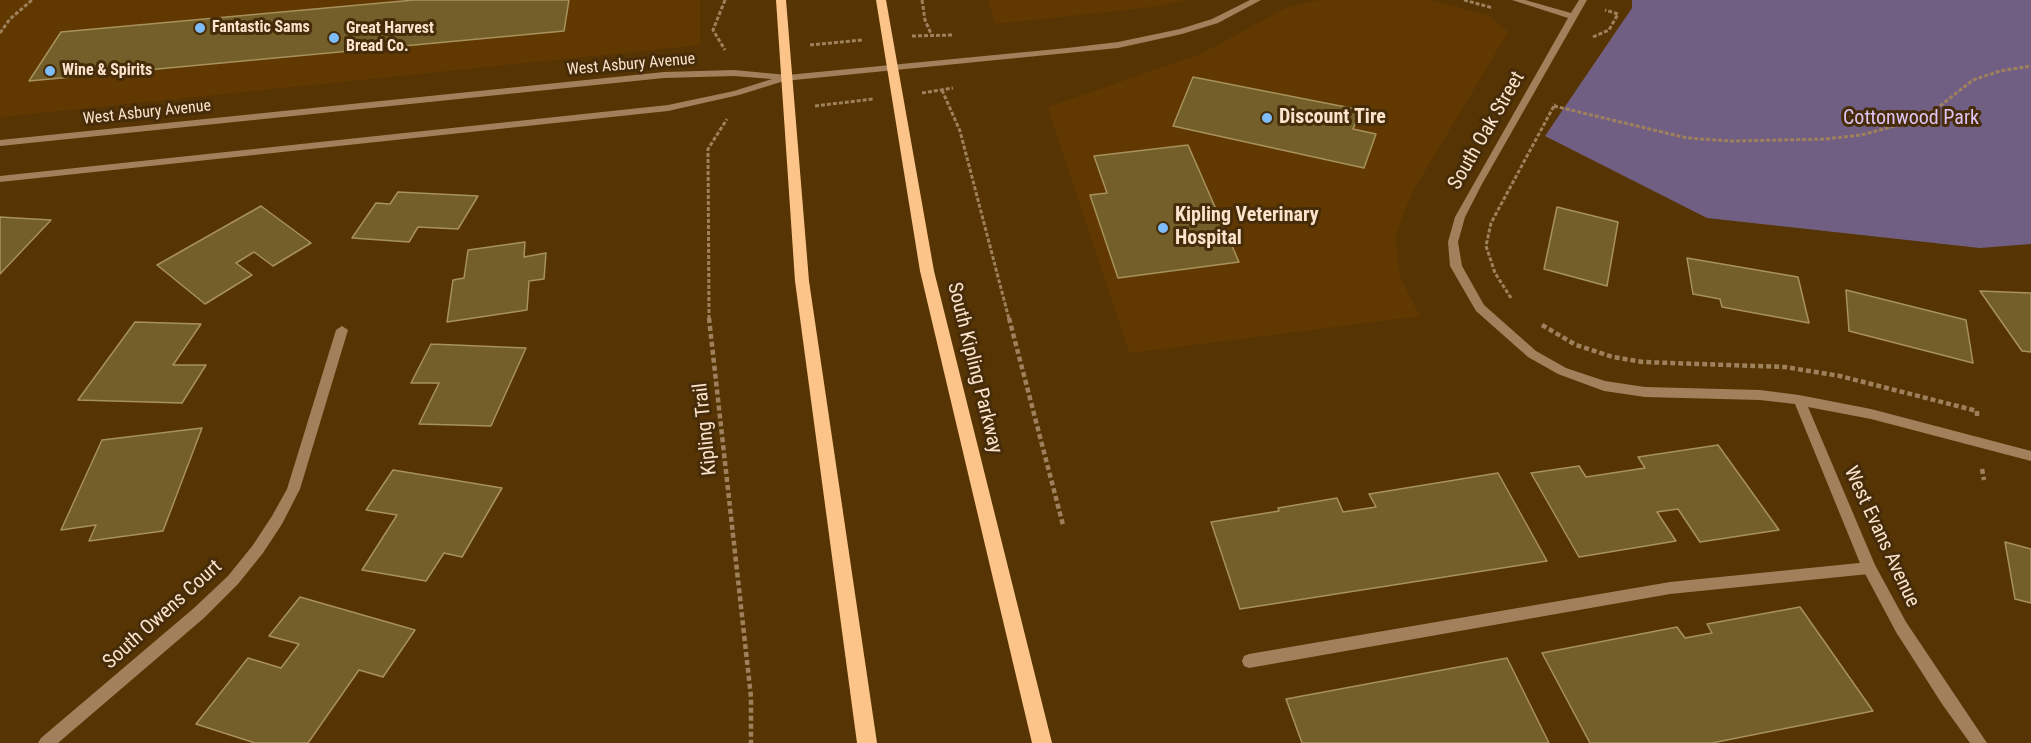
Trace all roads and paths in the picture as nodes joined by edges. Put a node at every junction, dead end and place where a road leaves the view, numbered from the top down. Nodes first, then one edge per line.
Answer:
1 (32, 0) edge
2 (725, 0) edge
3 (781, 0) edge
4 (881, 0) edge
5 (922, 0) edge
6 (1257, 0) edge
7 (1516, 0) edge
8 (1583, 0) edge
9 (1618, 14) dead end
10 (1574, 17) junction
11 (0, 33) edge
12 (931, 34) junction
13 (958, 36) dead end
14 (889, 38) junction
15 (785, 45) junction
16 (1588, 46) dead end
17 (734, 48) dead end
18 (2031, 66) edge
19 (894, 67) junction
20 (787, 78) junction
21 (898, 96) junction
22 (1560, 96) dead end
23 (1554, 106) junction
24 (790, 109) junction
25 (729, 116) dead end
26 (0, 143) edge
27 (0, 179) edge
28 (1514, 302) dead end
29 (1536, 320) dead end
30 (342, 330) dead end
31 (1799, 400) junction
32 (1977, 411) dead end
33 (2031, 456) edge
34 (1063, 525) dead end
35 (1869, 568) junction
36 (1249, 661) dead end
37 (46, 743) edge
38 (751, 743) edge
39 (867, 743) edge
40 (1042, 743) edge
41 (1979, 743) edge

1 - 11 path
2 - 17 path
3 - 15 main road
4 - 14 main road, South Kipling Parkway
5 - 12 path
6 - 19 street, West Asbury Avenue
7 - 10 street
8 - 10 street, South Oak Street
9 - 16 path
10 - 31 street, South Oak Street
12 - 13 path
12 - 14 path
14 - 15 path
14 - 19 main road, South Kipling Parkway
15 - 20 main road
18 - 23 path
19 - 20 street, West Asbury Avenue
19 - 21 main road, South Kipling Parkway
20 - 24 main road
20 - 26 street, West Asbury Avenue
20 - 27 street
21 - 24 path
21 - 34 path
21 - 40 main road, South Kipling Parkway
22 - 23 path
23 - 28 path
24 - 39 main road
25 - 38 path, Kipling Trail
29 - 32 path
30 - 37 street, South Owens Court
31 - 33 street
31 - 35 street, West Evans Avenue
35 - 36 street
35 - 41 street, West Evans Avenue

